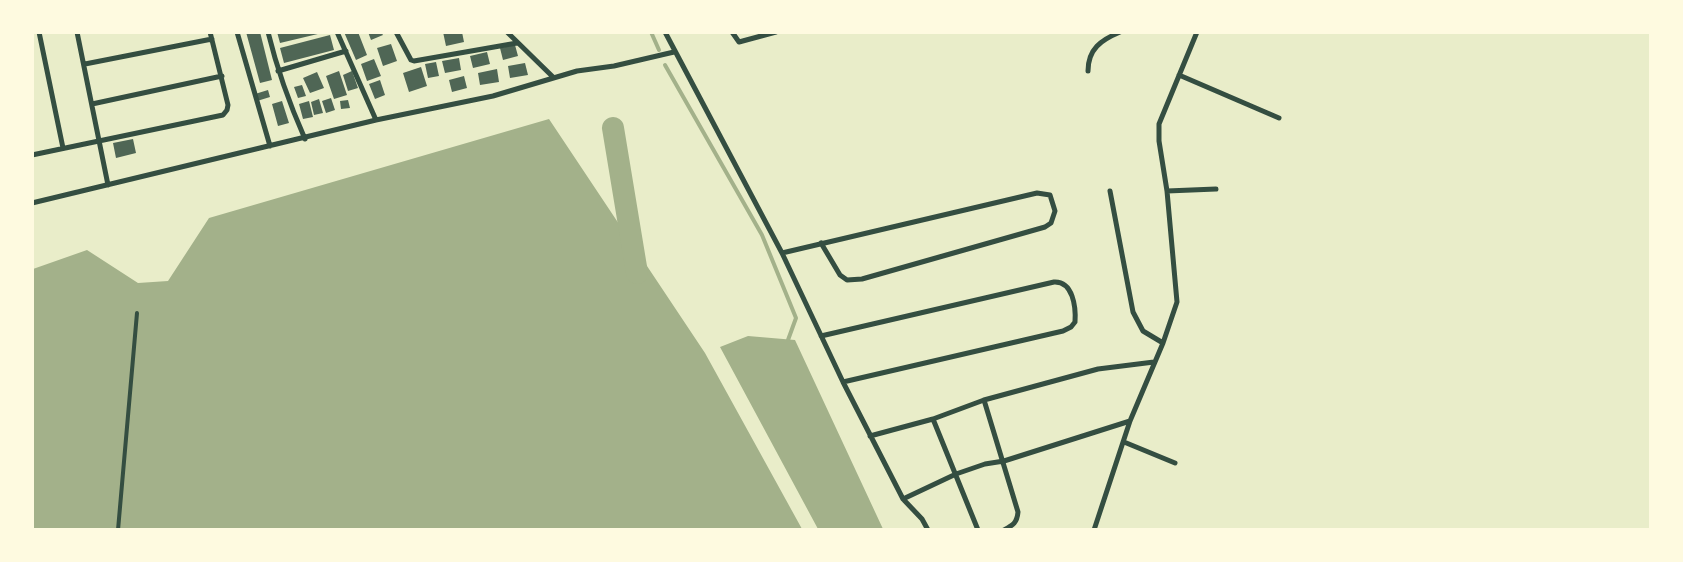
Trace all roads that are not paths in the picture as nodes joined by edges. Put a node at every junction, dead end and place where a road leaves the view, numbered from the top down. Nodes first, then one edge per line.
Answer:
1 (39, 32) edge
2 (77, 32) edge
3 (210, 32) edge
4 (237, 32) edge
5 (268, 32) edge
6 (337, 32) edge
7 (396, 32) edge
8 (507, 32) edge
9 (665, 32) edge
10 (732, 32) edge
11 (776, 32) edge
12 (1120, 32) edge
13 (1197, 32) edge
14 (212, 39) junction
15 (517, 43) junction
16 (346, 51) junction
17 (674, 52) junction
18 (85, 64) junction
19 (278, 71) junction
20 (1088, 71) dead end
21 (1179, 75) junction
22 (222, 76) junction
23 (553, 77) junction
24 (92, 104) junction
25 (1279, 118) dead end
26 (376, 120) junction
27 (305, 139) junction
28 (100, 140) junction
29 (270, 146) junction
30 (63, 148) junction
31 (32, 155) edge
32 (108, 185) junction
33 (1216, 189) dead end
34 (1110, 191) dead end
35 (1167, 191) junction
36 (32, 202) edge
37 (821, 243) junction
38 (782, 253) junction
39 (137, 313) dead end
40 (821, 336) junction
41 (1163, 343) junction
42 (1154, 362) junction
43 (843, 382) junction
44 (984, 400) junction
45 (933, 419) junction
46 (1130, 421) junction
47 (870, 436) junction
48 (1124, 442) junction
49 (1004, 461) junction
50 (1175, 463) dead end
51 (956, 474) junction
52 (903, 499) junction
53 (118, 530) edge
54 (928, 530) edge
55 (978, 530) edge
56 (1004, 530) edge
57 (1094, 530) edge

1 - 30 street
2 - 18 street
3 - 14 street
4 - 29 street
5 - 19 street
6 - 16 street
7 - 15 street
8 - 15 street
9 - 17 street
10 - 11 street
12 - 20 street
13 - 21 street
14 - 18 street
14 - 22 street
15 - 23 street
16 - 19 street
16 - 26 street
17 - 23 street
17 - 38 street
18 - 24 street
19 - 27 street
21 - 25 street
21 - 35 street
22 - 24 street
22 - 28 street
23 - 26 street
24 - 28 street
26 - 27 street
27 - 29 street
28 - 30 street
28 - 32 street
29 - 32 street
30 - 31 street
32 - 36 street
33 - 35 street
34 - 41 street
35 - 41 street
37 - 37 street
37 - 38 street
38 - 40 street
39 - 53 lane
40 - 43 street
40 - 43 street
41 - 42 street
42 - 44 street
42 - 46 street
43 - 47 street
44 - 45 street
44 - 49 street
45 - 47 street
45 - 51 street
46 - 48 street
46 - 49 street
47 - 52 street
48 - 50 street
48 - 57 street
49 - 51 street
49 - 56 street
51 - 52 street
51 - 55 street
52 - 54 street

